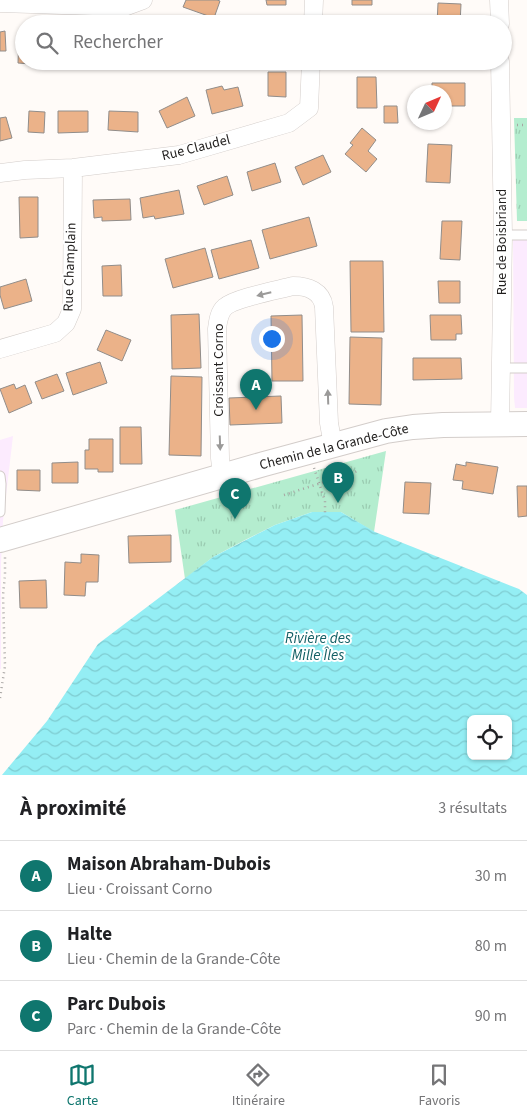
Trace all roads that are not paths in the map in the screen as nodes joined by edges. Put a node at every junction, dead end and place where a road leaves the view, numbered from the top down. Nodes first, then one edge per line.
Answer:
1 (143, 0) edge
2 (314, 0) edge
3 (500, 0) edge
4 (0, 3) edge
5 (313, 15) edge
6 (500, 15) edge
7 (311, 70) edge
8 (500, 70) edge
9 (72, 168) junction
10 (0, 173) edge
11 (503, 235) junction
12 (527, 235) edge
13 (0, 349) edge
14 (501, 368) junction
15 (527, 368) edge
16 (500, 424) junction
17 (527, 424) edge
18 (333, 446) junction
19 (0, 476) edge
20 (222, 476) junction
21 (0, 512) edge
22 (2, 545) edge

1 - 4 street
2 - 5 street
3 - 6 street
7 - 9 street, Rue Claudel
8 - 11 street, Rue de Boisbriand
9 - 10 street, Rue Claudel
9 - 13 street, Rue Champlain
11 - 12 lane
11 - 14 street, Rue de Boisbriand
14 - 15 lane
14 - 16 street, Rue de Boisbriand
16 - 17 main road, Chemin de la Grande-Côte
16 - 18 main road, Chemin de la Grande-Côte
18 - 20 main road, Chemin de la Grande-Côte
18 -> 20 street, Croissant Corno
19 - 21 lane
20 - 22 main road, Chemin de la Grande-Côte

